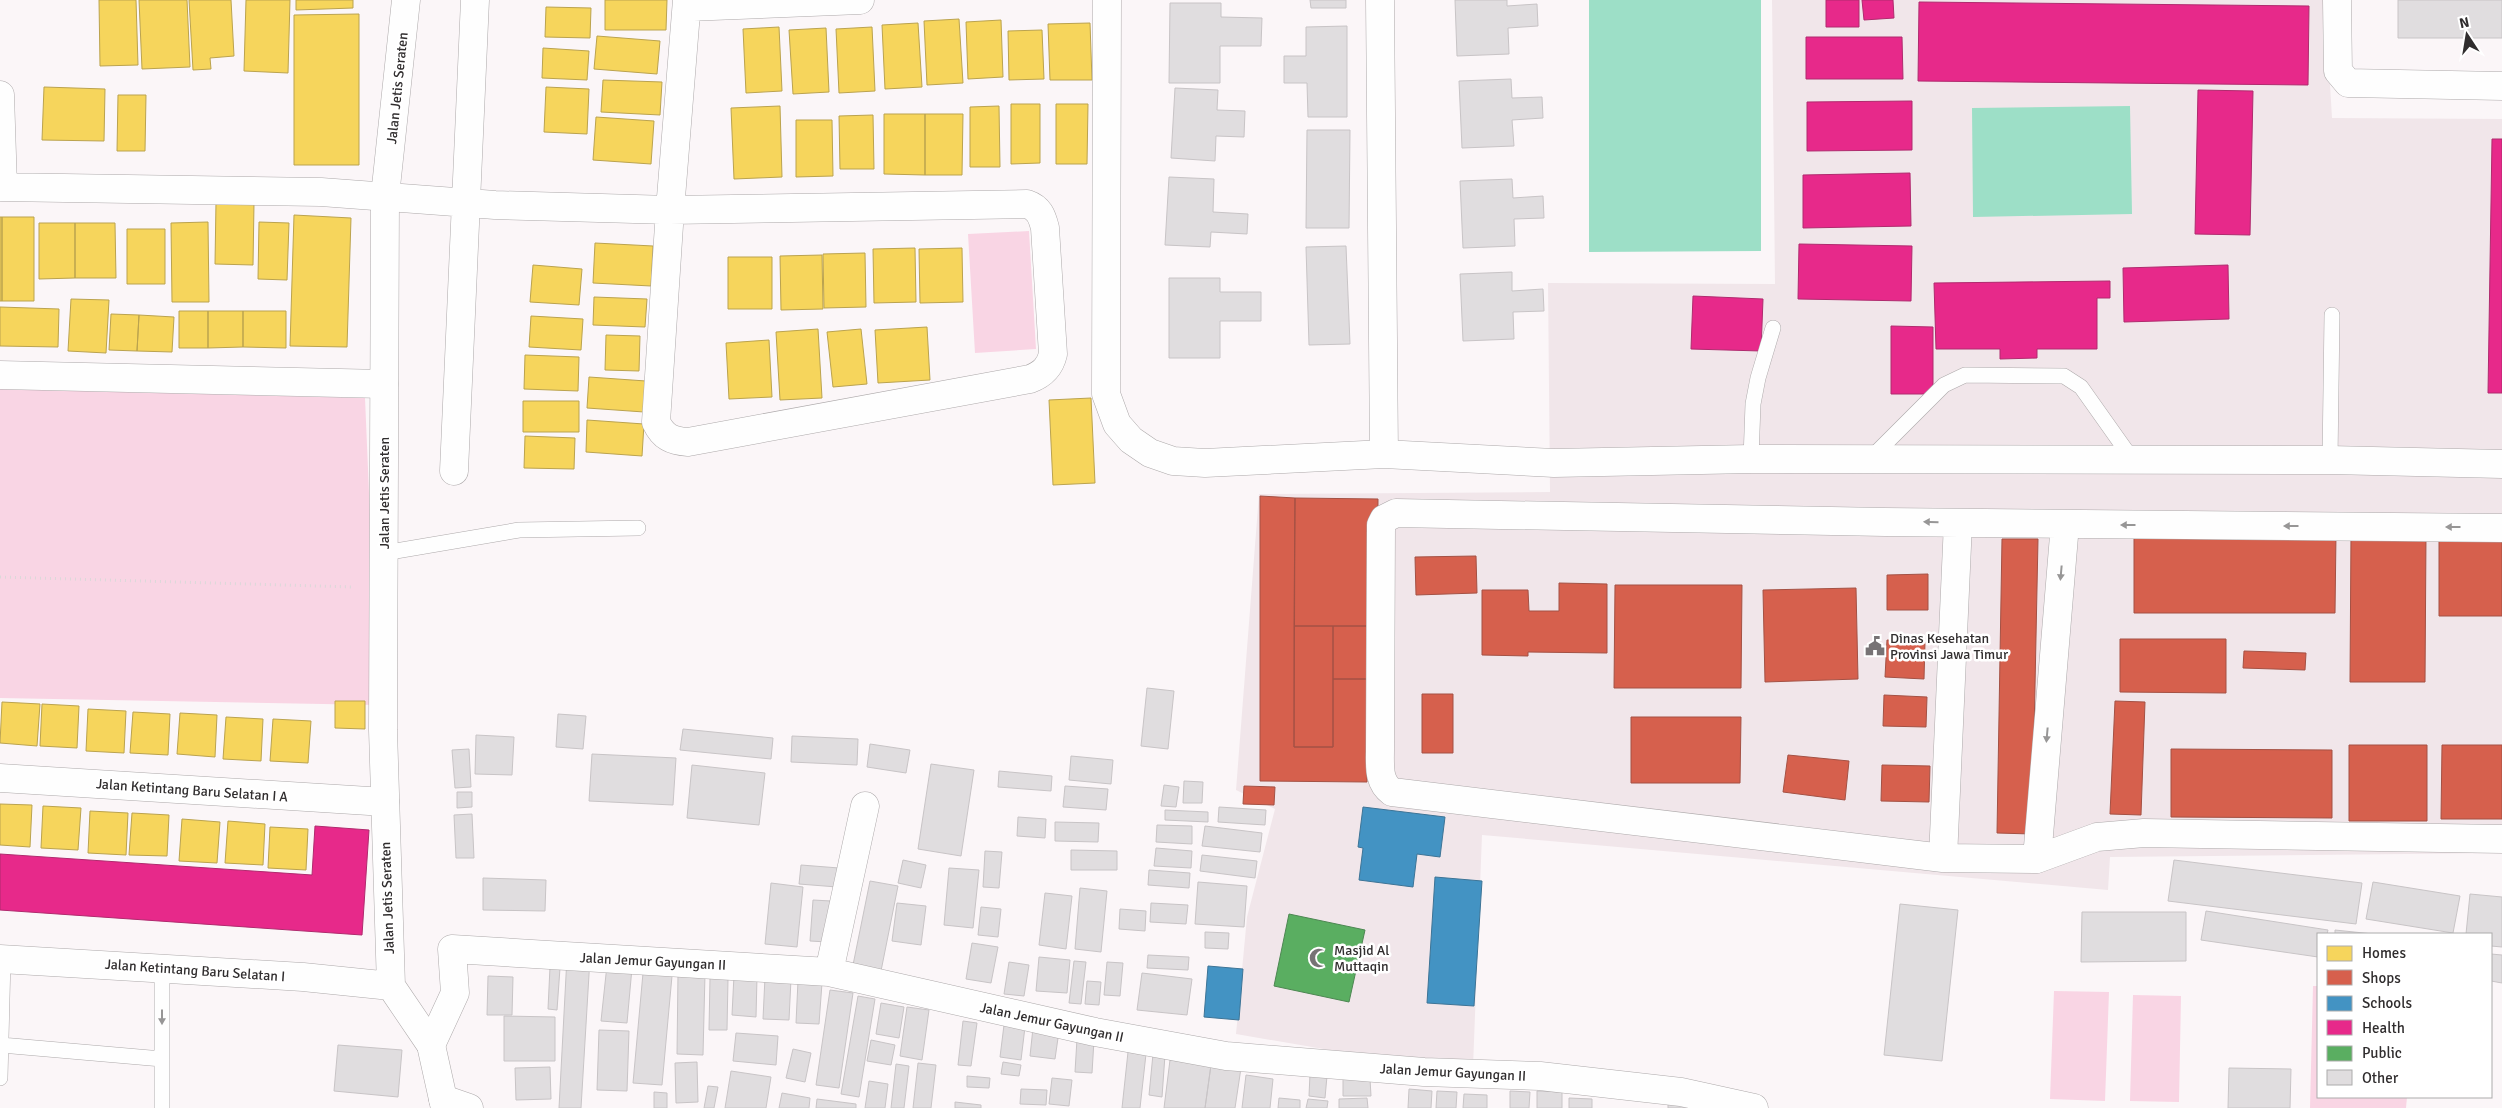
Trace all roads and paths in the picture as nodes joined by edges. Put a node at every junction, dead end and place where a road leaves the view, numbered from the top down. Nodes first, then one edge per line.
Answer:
1 (406, 0) edge
2 (475, 0) edge
3 (860, 0) edge
4 (1107, 0) edge
5 (1380, 0) edge
6 (2337, 0) edge
7 (687, 4) edge
8 (2502, 86) edge
9 (0, 95) edge
10 (1, 187) edge
11 (385, 196) junction
12 (466, 203) junction
13 (670, 210) junction
14 (2332, 315) dead end
15 (1773, 328) dead end
16 (0, 375) edge
17 (384, 384) junction
18 (1384, 454) junction
19 (1751, 459) junction
20 (1870, 459) junction
21 (2132, 459) junction
22 (2330, 460) junction
23 (2502, 464) edge
24 (454, 471) dead end
25 (1958, 523) junction
26 (2065, 524) junction
27 (638, 528) dead end
28 (2502, 528) edge
29 (384, 553) junction
30 (0, 577) edge
31 (352, 587) dead end
32 (0, 778) edge
33 (384, 802) junction
34 (864, 806) dead end
35 (2502, 838) edge
36 (1943, 858) junction
37 (2037, 860) junction
38 (2, 959) edge
39 (162, 968) junction
40 (829, 972) junction
41 (391, 986) junction
42 (1, 1045) junction
43 (432, 1045) junction
44 (162, 1059) junction
45 (0, 1078) edge
46 (444, 1103) edge
47 (162, 1108) edge
48 (469, 1108) edge
49 (1754, 1108) edge

1 - 11 street, Jalan Jetis Seraten
2 - 12 street
3 - 7 street
4 - 18 street
5 - 18 street
6 - 8 street
7 - 13 street
9 - 10 street
10 - 11 street
11 - 12 street
11 - 17 street, Jalan Jetis Seraten
12 - 13 street
12 - 24 street
13 - 13 street
14 - 22 lane
15 - 19 lane
16 - 17 street
17 - 29 street, Jalan Jetis Seraten
18 - 19 street
19 - 20 street
20 - 21 street
20 - 21 lane
21 - 22 street
22 - 23 street
25 - 26 street
25 - 36 street
25 -> 36 street
28 -> 26 street
26 -> 37 street
27 - 29 lane
29 - 33 street, Jalan Jetis Seraten
30 - 31 path
32 - 33 street, Jalan Ketintang Baru Selatan I A
33 - 41 street, Jalan Jetis Seraten
34 - 40 street
35 - 37 street
36 - 37 street
38 - 39 street, Jalan Ketintang Baru Selatan I
38 - 42 lane
39 - 41 street, Jalan Ketintang Baru Selatan I
39 -> 44 lane
40 - 43 street, Jalan Jemur Gayungan II
40 - 49 street, Jalan Jemur Gayungan II
41 - 43 street
42 - 44 lane
42 - 45 lane
43 - 46 street
44 - 47 lane
46 - 48 street

